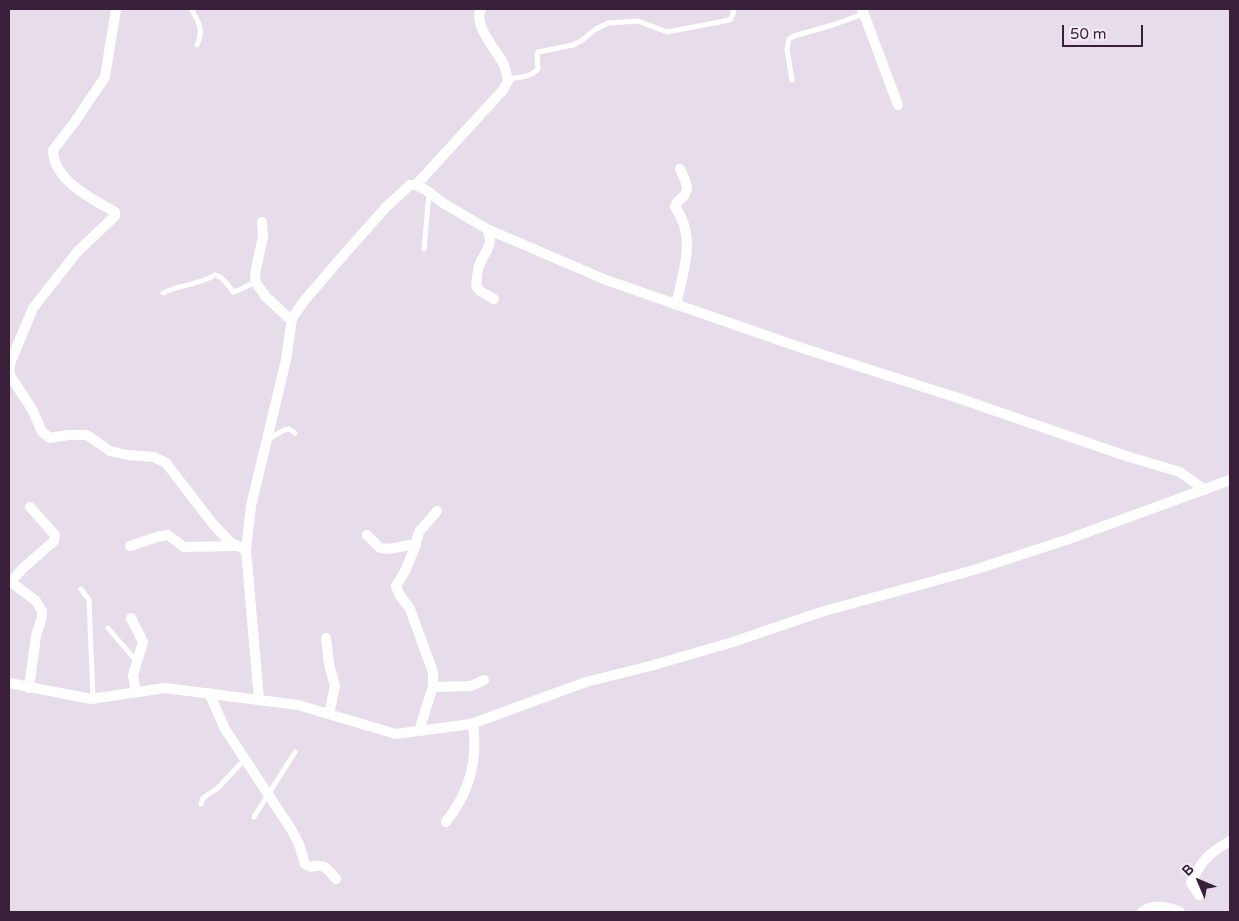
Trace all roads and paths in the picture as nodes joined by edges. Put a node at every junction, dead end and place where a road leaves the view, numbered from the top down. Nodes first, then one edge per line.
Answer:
1 (116, 9) edge
2 (191, 9) edge
3 (733, 9) edge
4 (478, 10) edge
5 (863, 11) edge
6 (197, 45) dead end
7 (508, 78) junction
8 (792, 80) dead end
9 (898, 105) dead end
10 (680, 169) dead end
11 (416, 185) junction
12 (429, 193) junction
13 (262, 222) dead end
14 (487, 229) junction
15 (424, 249) dead end
16 (256, 283) junction
17 (163, 293) dead end
18 (494, 299) dead end
19 (676, 305) junction
20 (292, 321) junction
21 (294, 433) dead end
22 (267, 440) junction
23 (1230, 480) edge
24 (1205, 490) junction
25 (30, 507) dead end
26 (437, 511) dead end
27 (367, 535) dead end
28 (416, 544) junction
29 (130, 546) dead end
30 (241, 548) junction
31 (10, 582) edge
32 (81, 589) dead end
33 (131, 618) dead end
34 (108, 628) dead end
35 (326, 638) dead end
36 (138, 662) junction
37 (484, 680) dead end
38 (9, 683) edge
39 (433, 687) junction
40 (29, 688) junction
41 (136, 692) junction
42 (208, 693) junction
43 (93, 698) junction
44 (259, 700) junction
45 (329, 714) junction
46 (474, 723) junction
47 (419, 731) junction
48 (295, 752) dead end
49 (245, 759) junction
50 (269, 794) junction
51 (201, 804) dead end
52 (254, 817) dead end
53 (446, 822) dead end
54 (1230, 840) edge
55 (336, 878) dead end
56 (1199, 896) dead end
57 (1142, 912) edge
58 (1180, 912) edge

1 - 30 street
2 - 6 lane
3 - 7 lane
4 - 7 street
5 - 8 lane
5 - 9 street
7 - 11 street
10 - 19 street
11 - 12 street
11 - 20 street
12 - 14 street
12 - 15 lane
13 - 16 street
14 - 18 street
14 - 19 street
16 - 17 lane
16 - 20 street
19 - 24 street
20 - 22 street
21 - 22 lane
22 - 30 street
23 - 24 street
24 - 46 street
25 - 31 street
26 - 28 street
27 - 28 street
28 - 39 street
29 - 30 street
30 - 44 street
31 - 40 street
32 - 43 lane
33 - 36 street
34 - 36 lane
35 - 45 street
36 - 41 street
37 - 39 street
38 - 40 street
39 - 47 street
40 - 43 street
41 - 42 street
41 - 43 street
42 - 44 street
42 - 49 street
44 - 45 street
45 - 47 street
46 - 47 street
46 - 53 street
48 - 50 lane
49 - 50 street
49 - 51 lane
50 - 52 lane
50 - 55 street
54 - 56 street
57 - 58 street

